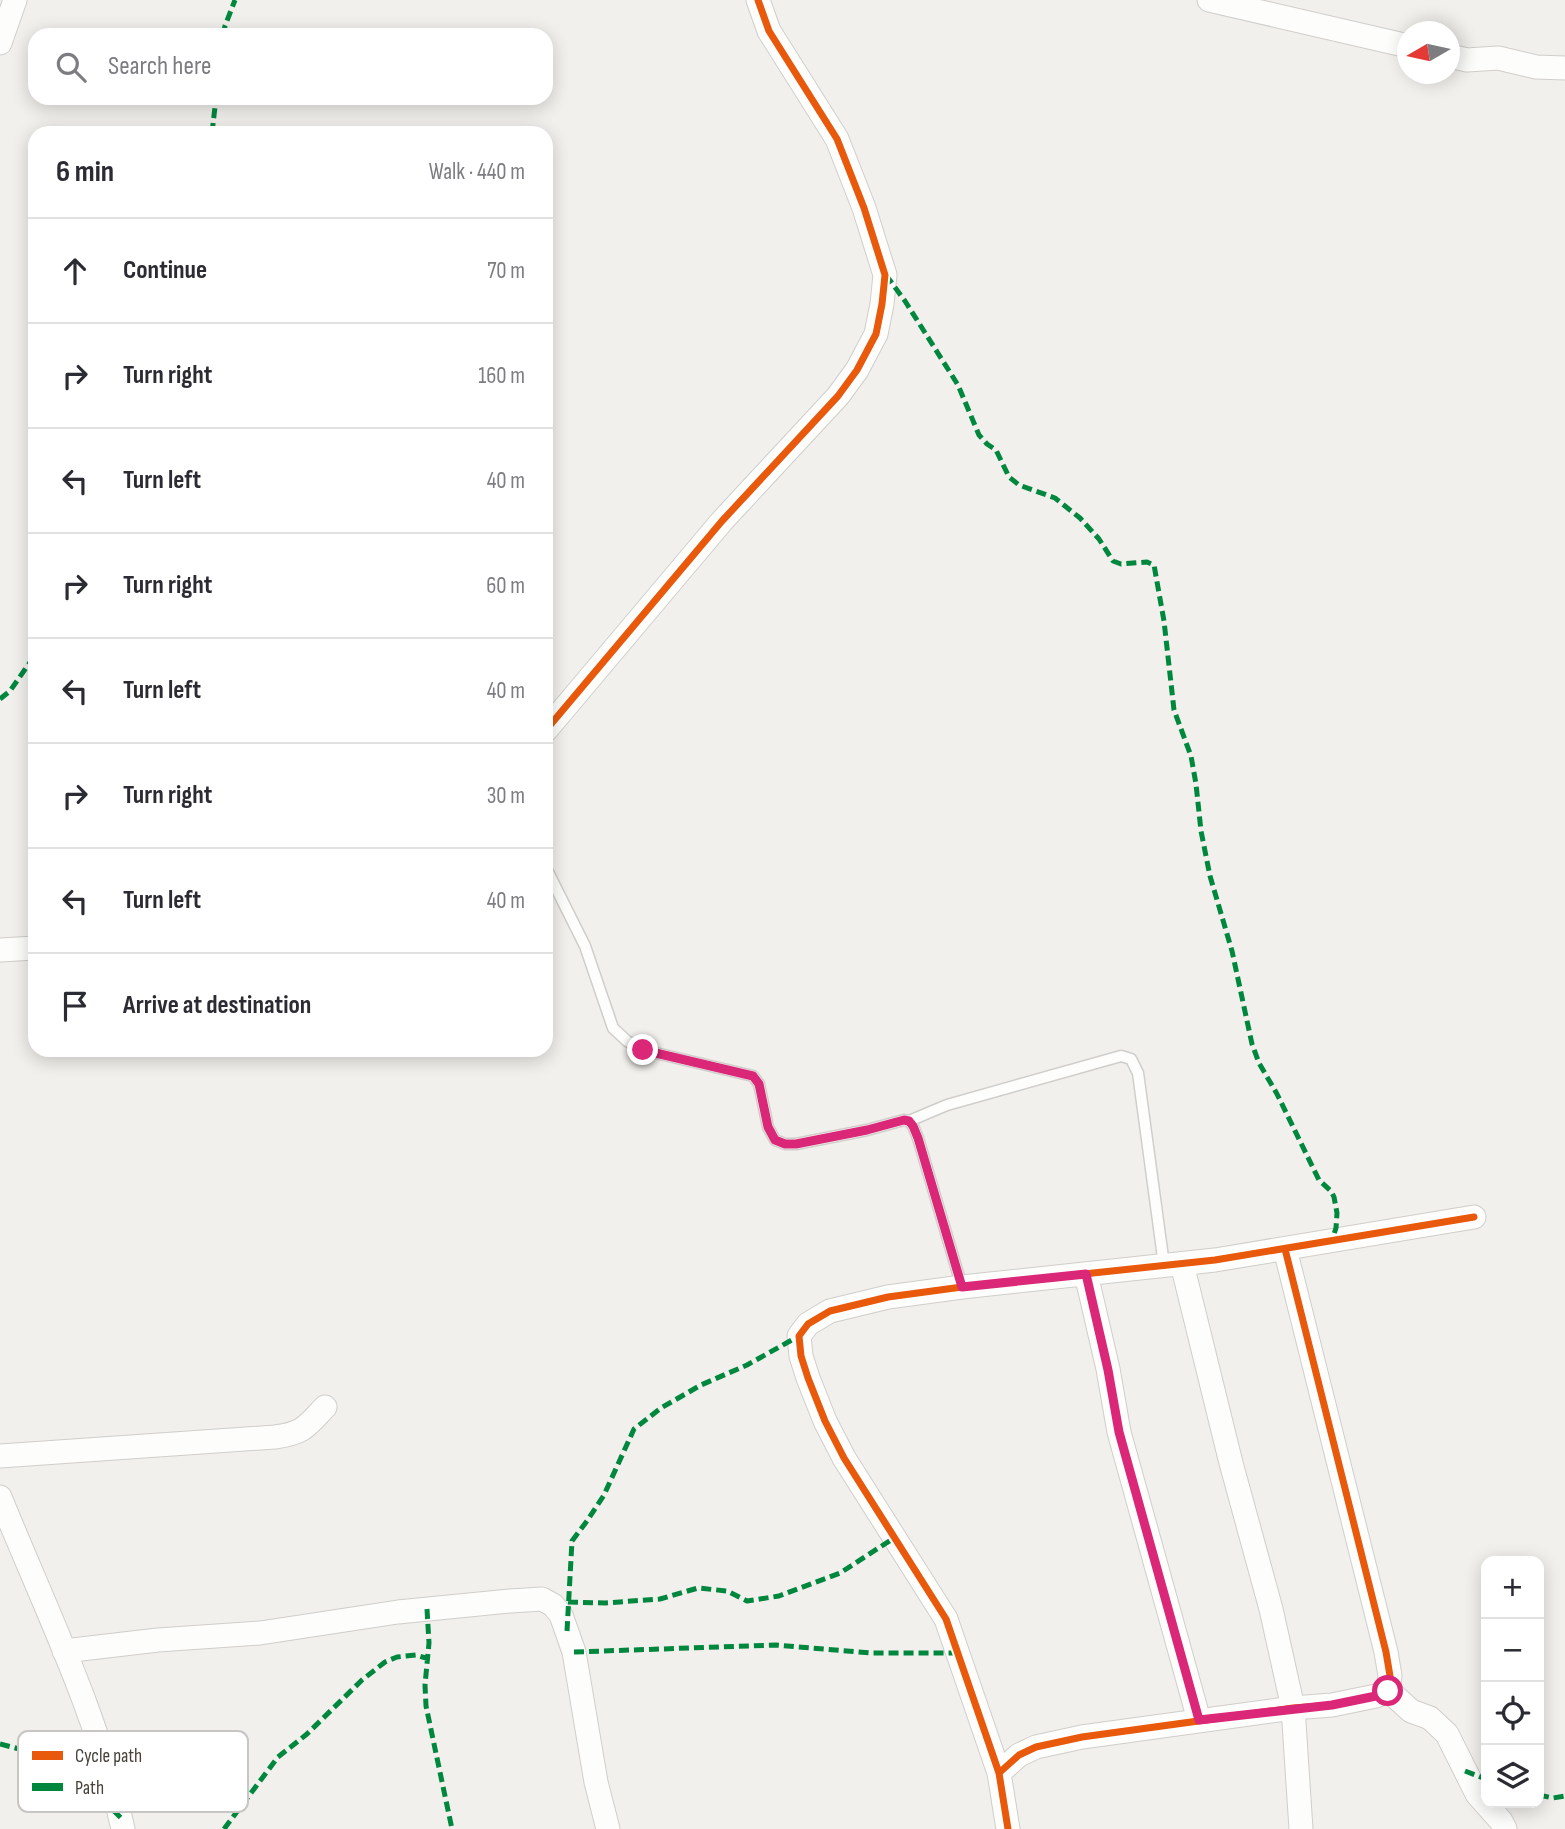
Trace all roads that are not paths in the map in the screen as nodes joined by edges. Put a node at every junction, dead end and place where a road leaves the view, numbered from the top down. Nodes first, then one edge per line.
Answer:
1 (15, 0) edge
2 (758, 0) edge
3 (1209, 0) edge
4 (0, 43) edge
5 (1397, 43) edge
6 (1460, 58) edge
7 (1565, 68) edge
8 (553, 722) edge
9 (553, 882) edge
10 (28, 948) edge
11 (0, 950) edge
12 (909, 1121) junction
13 (1474, 1217) dead end
14 (1285, 1249) junction
15 (1173, 1265) junction
16 (1086, 1274) junction
17 (962, 1287) junction
18 (325, 1407) dead end
19 (0, 1456) edge
20 (0, 1497) edge
21 (64, 1651) junction
22 (1388, 1690) junction
23 (1293, 1708) junction
24 (1199, 1720) junction
25 (95, 1731) edge
26 (999, 1773) junction
27 (118, 1812) edge
28 (123, 1829) edge
29 (608, 1829) edge
30 (1009, 1829) edge
31 (1301, 1829) edge
32 (1505, 1829) edge

1 - 4 street
2 - 8 street
3 - 5 street
6 - 7 street
9 - 12 lane
10 - 11 street
12 - 15 lane
12 - 17 lane
13 - 14 street
14 - 15 street
14 - 22 street
15 - 16 street
15 - 23 street
16 - 17 street
16 - 24 street
17 - 26 street
18 - 19 street
20 - 21 street
21 - 25 street
21 - 29 street
22 - 23 street
22 - 32 street
23 - 24 street
23 - 31 street
24 - 26 street
26 - 30 street
27 - 28 street

